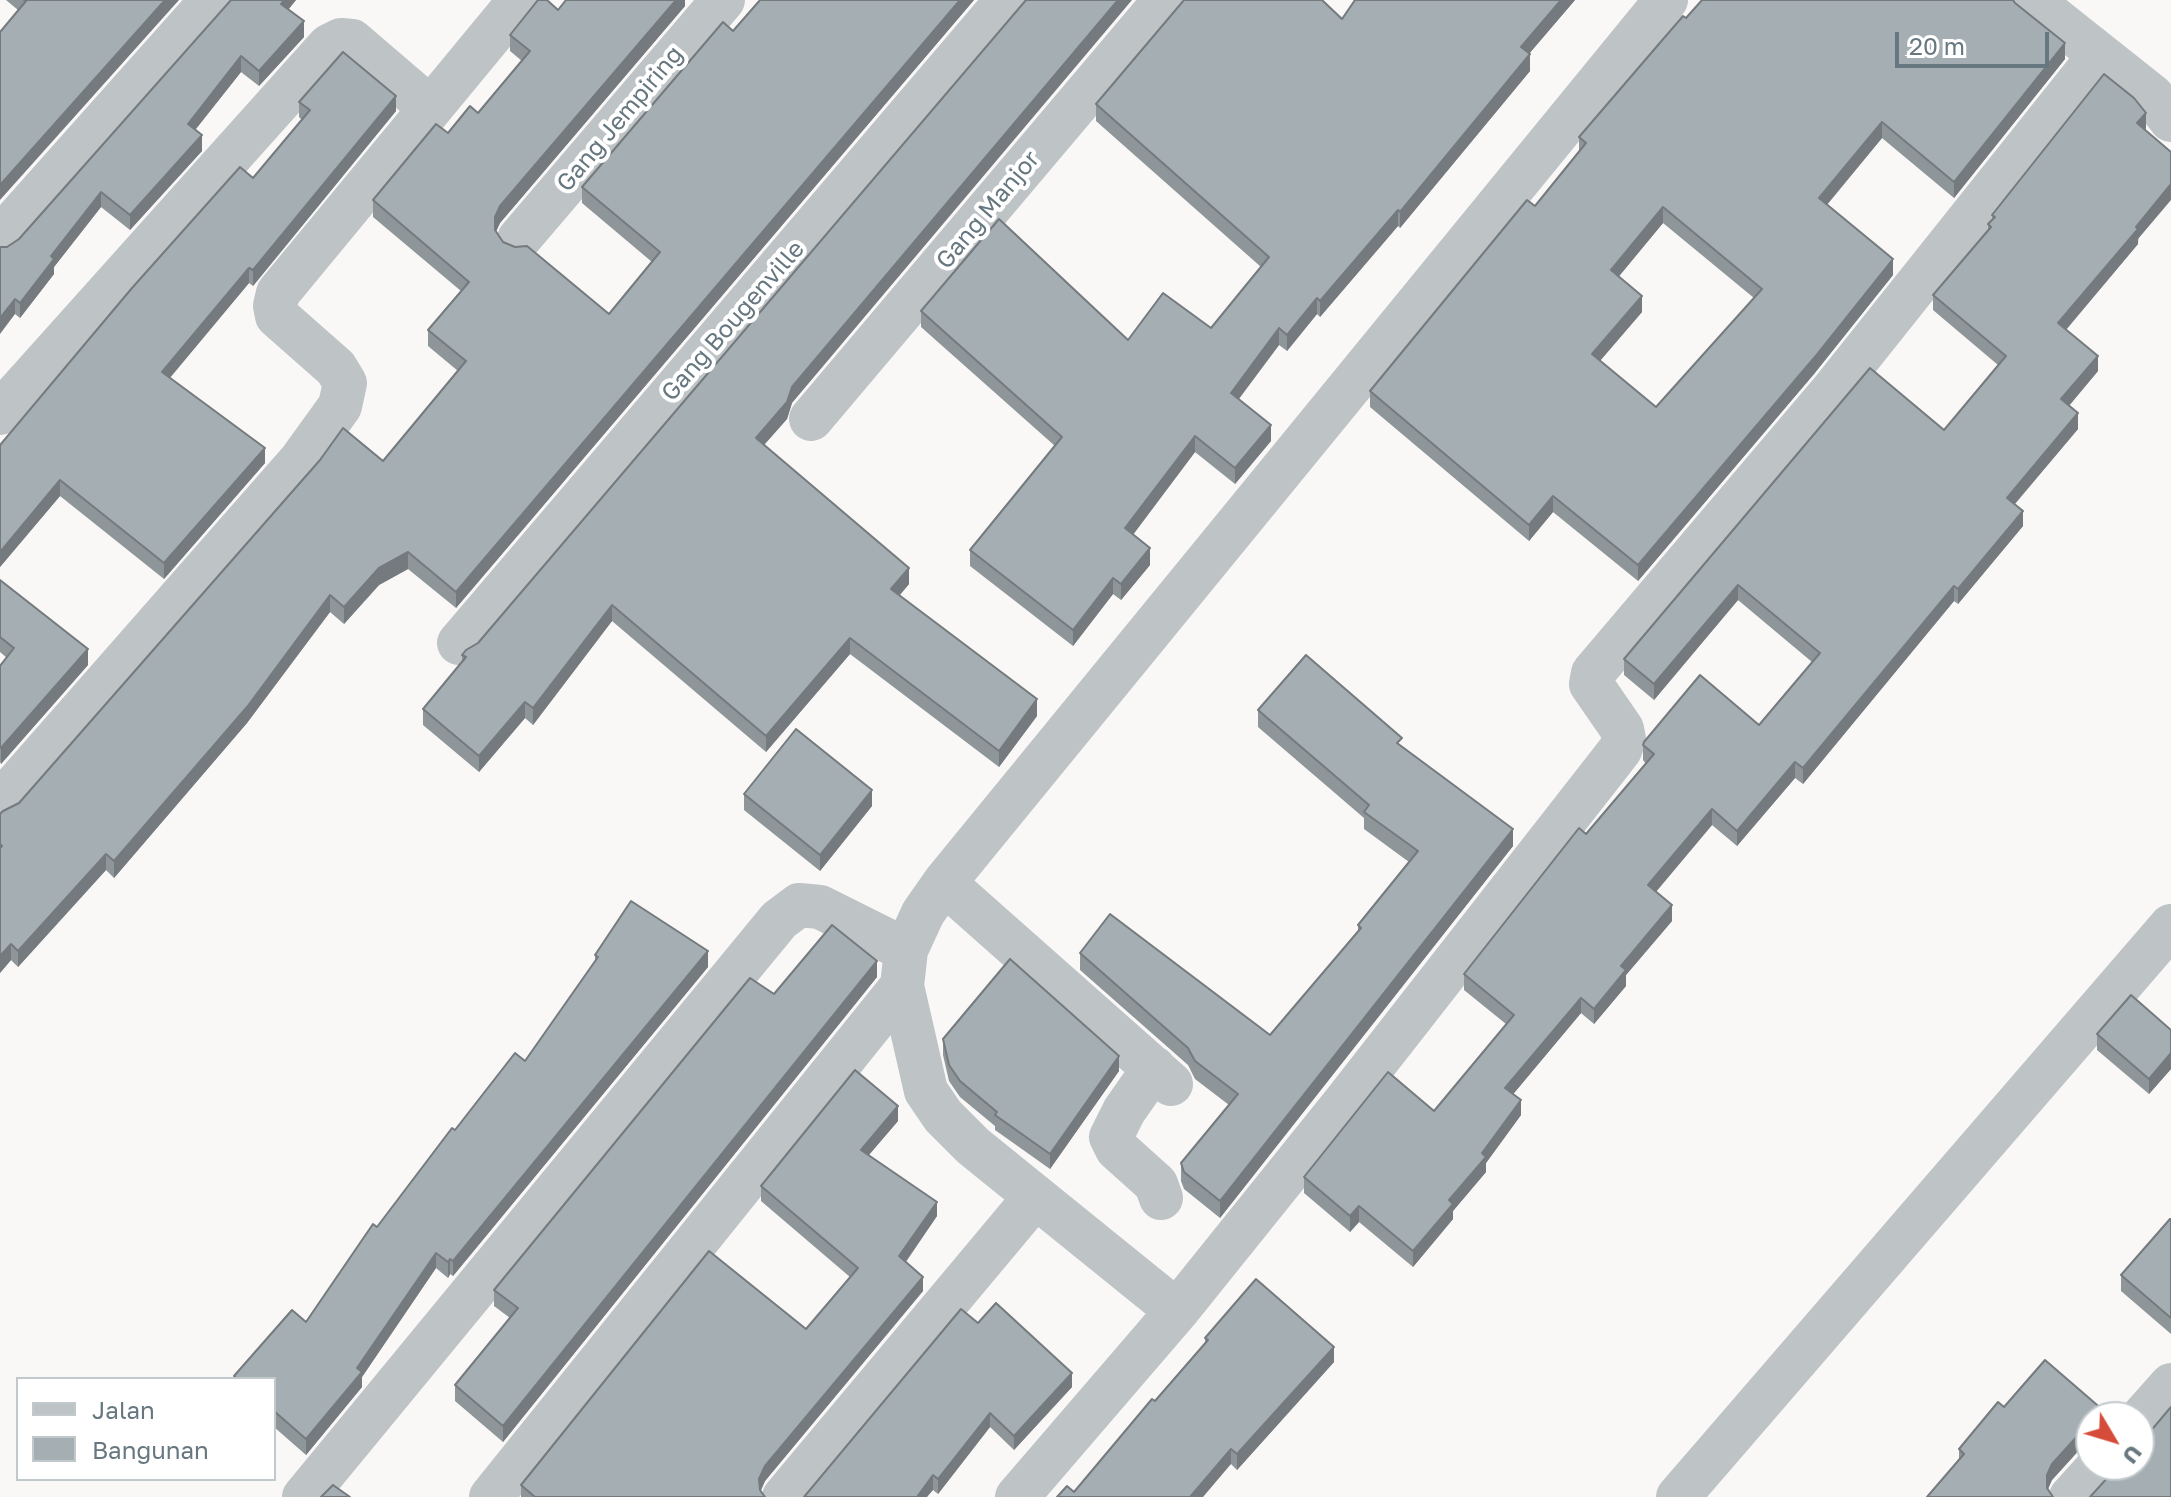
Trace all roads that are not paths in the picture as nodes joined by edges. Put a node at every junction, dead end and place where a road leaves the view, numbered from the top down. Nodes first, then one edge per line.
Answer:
1 (212, 0) edge
2 (520, 0) edge
3 (723, 0) edge
4 (1007, 0) edge
5 (1165, 0) edge
6 (1666, 0) edge
7 (2031, 0) edge
8 (2100, 55) junction
9 (429, 107) junction
10 (2171, 120) edge
11 (0, 238) edge
12 (519, 239) dead end
13 (0, 413) edge
14 (811, 419) dead end
15 (459, 643) dead end
16 (0, 803) edge
17 (944, 883) junction
18 (2171, 926) edge
19 (904, 968) junction
20 (1035, 1197) junction
21 (1161, 1198) dead end
22 (1177, 1311) junction
23 (2171, 1385) edge
24 (2155, 1403) edge
25 (2086, 1481) edge
26 (304, 1497) edge
27 (491, 1497) edge
28 (784, 1497) edge
29 (1017, 1497) edge
30 (1678, 1497) edge
31 (2071, 1497) edge

1 - 11 street
2 - 9 street
3 - 12 street, Gang Jempiring
4 - 15 street, Gang Bougenville
5 - 14 street, Gang Manjor
6 - 17 street
7 - 8 street
8 - 10 street
8 - 22 street
9 - 13 street
9 - 16 street
17 - 19 street
17 - 21 street
18 - 30 street
19 - 20 street
19 - 26 street
19 - 27 street
20 - 22 street
20 - 28 street
22 - 29 street
23 - 24 street
25 - 31 street

